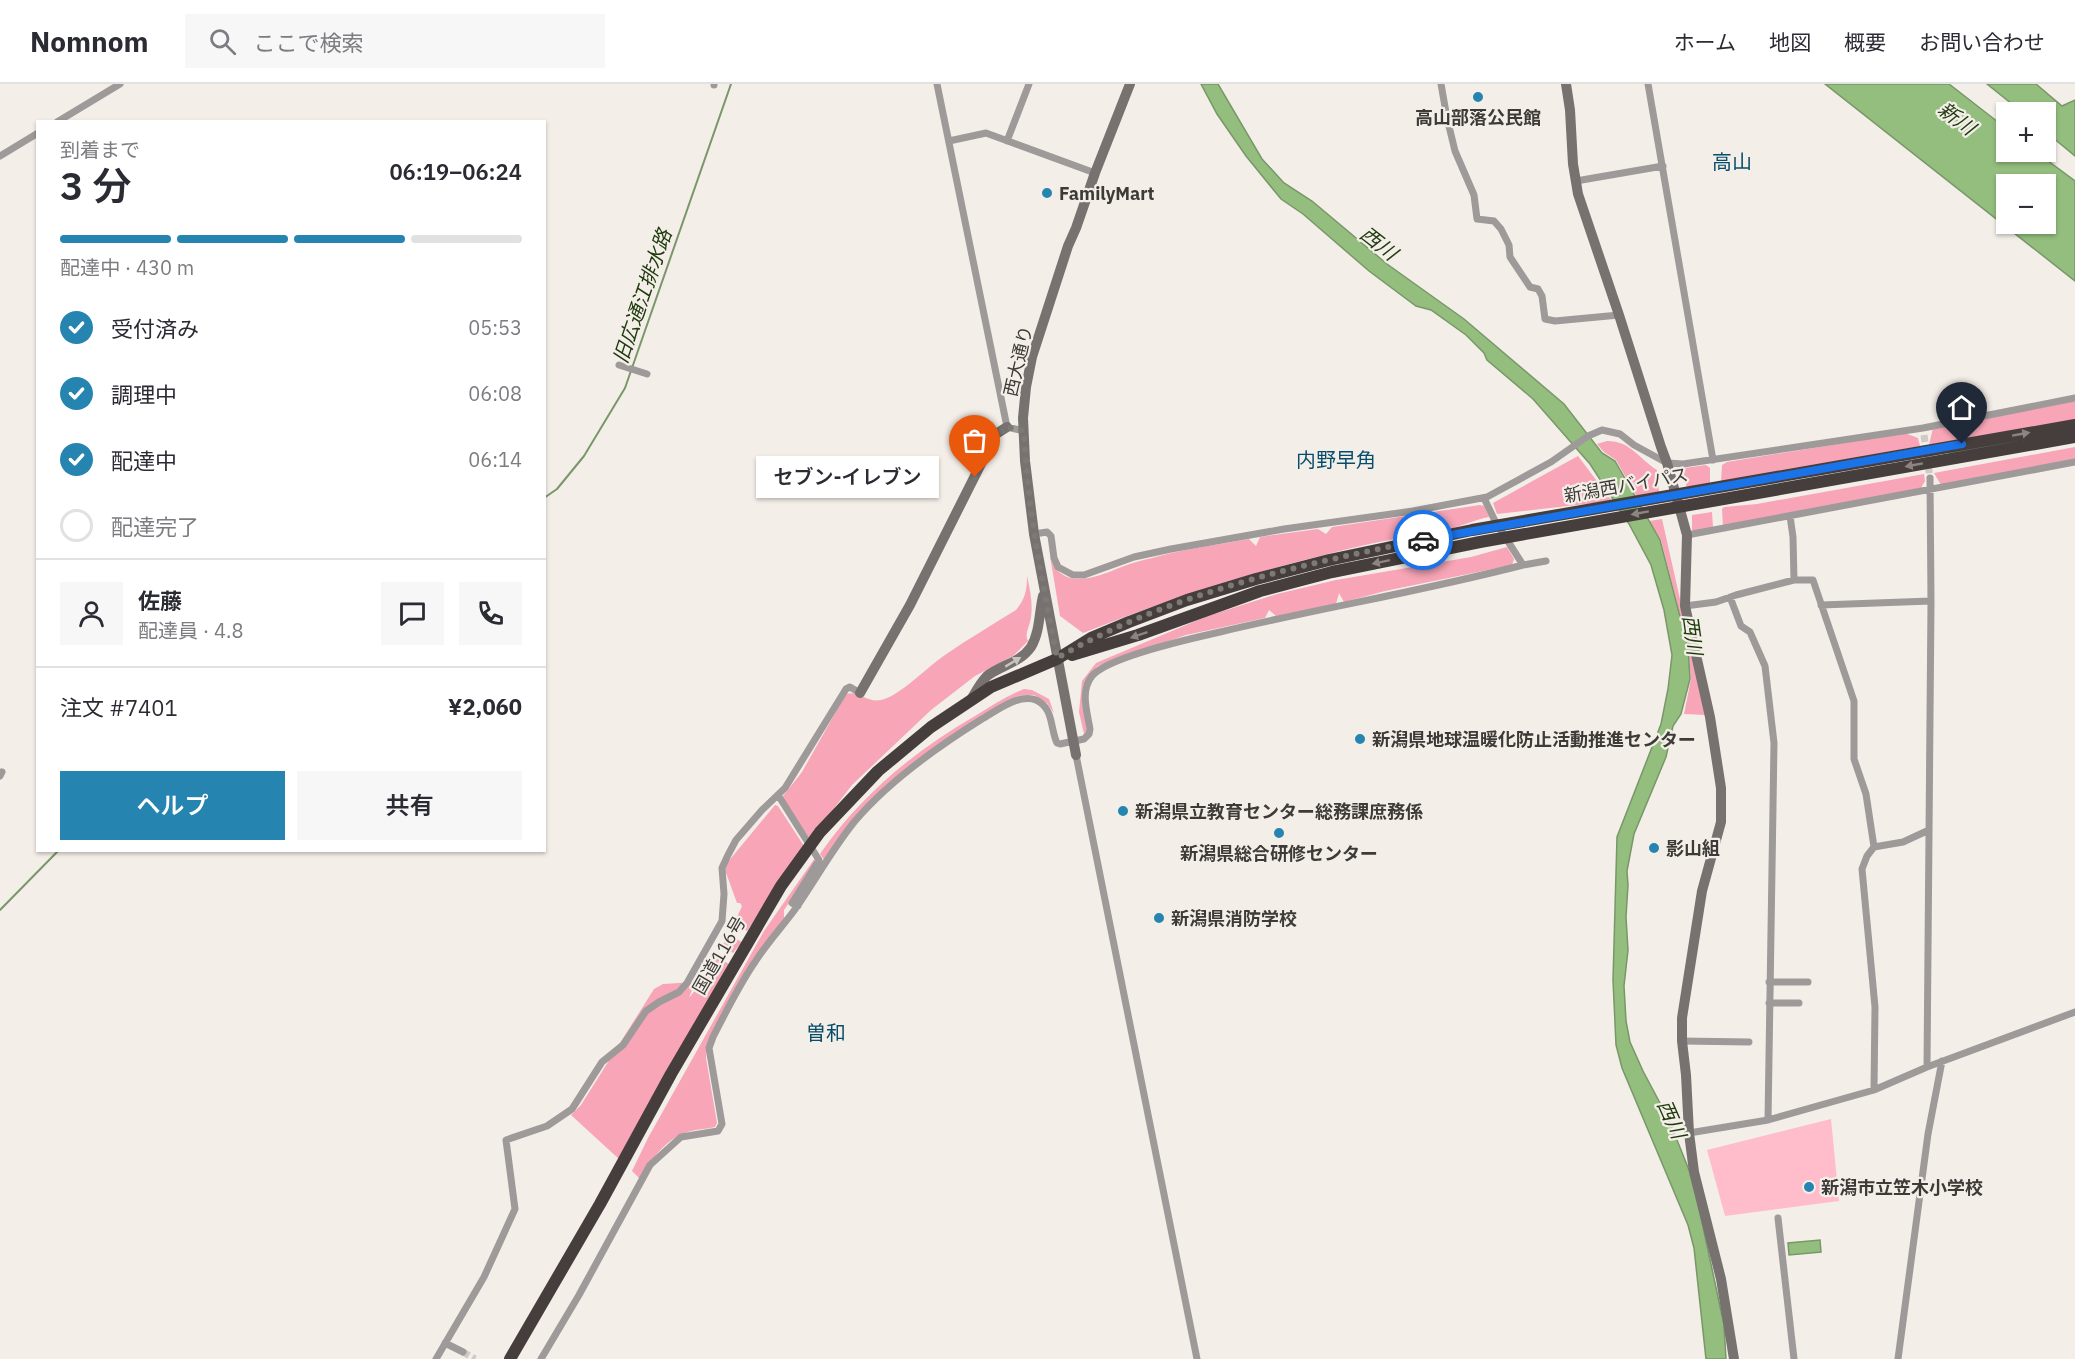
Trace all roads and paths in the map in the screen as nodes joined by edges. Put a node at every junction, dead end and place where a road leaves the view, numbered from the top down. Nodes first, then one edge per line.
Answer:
1 (120, 84) edge
2 (937, 84) edge
3 (1029, 84) edge
4 (1130, 84) edge
5 (1442, 84) edge
6 (1566, 84) edge
7 (1648, 84) edge
8 (60, 120) edge
9 (36, 134) edge
10 (949, 141) junction
11 (1007, 141) junction
12 (0, 156) edge
13 (1663, 166) junction
14 (1095, 173) junction
15 (1576, 181) junction
16 (1619, 315) junction
17 (619, 365) dead end
18 (647, 374) dead end
19 (2075, 398) edge
20 (2075, 425) edge
21 (1007, 427) junction
22 (1024, 431) junction
23 (2075, 438) edge
24 (1713, 460) junction
25 (2075, 462) edge
26 (1668, 463) junction
27 (1930, 478) tunnel mouth
28 (1737, 489) junction
29 (1932, 490) junction
30 (1484, 498) junction
31 (1790, 516) junction
32 (1034, 534) junction
33 (1687, 535) junction
34 (1546, 561) dead end
35 (1523, 565) junction
36 (1794, 580) junction
37 (1045, 591) junction
38 (1730, 597) junction
39 (1931, 600) junction
40 (1821, 605) junction
41 (1685, 606) junction
42 (1057, 658) junction
43 (860, 693) joint
44 (971, 700) junction
45 (1074, 742) junction
46 (1077, 755) joint
47 (778, 795) junction
48 (1929, 831) junction
49 (1874, 847) junction
50 (798, 906) junction
51 (1769, 981) junction
52 (1808, 982) dead end
53 (1769, 1003) junction
54 (1799, 1003) dead end
55 (2075, 1012) edge
56 (1682, 1041) junction
57 (1749, 1042) dead end
58 (1942, 1061) junction
59 (1927, 1067) junction
60 (1874, 1090) junction
61 (1768, 1120) junction
62 (1689, 1133) junction
63 (1778, 1218) dead end
64 (445, 1343) junction
65 (463, 1352) tunnel mouth
66 (436, 1359) edge
67 (510, 1359) edge
68 (541, 1359) edge
69 (1197, 1359) edge
70 (1734, 1359) edge
71 (1794, 1359) edge
72 (1898, 1359) edge

1 - 8 street
2 - 10 street
3 - 11 street
4 - 14 street, 西大通り
5 - 16 street
6 - 15 street
7 - 13 street
9 - 12 street
10 - 11 street
10 - 21 street
11 - 14 street
13 - 15 street
13 - 24 street
14 - 22 street, 西大通り
15 - 16 street
16 - 26 street
17 - 18 street
19 - 24 street
28 -> 20 highway, 新潟西バイパス
21 - 22 street
21 - 43 street
22 - 32 street, 西大通り
23 -> 28 highway, 新潟西バイパス
24 - 26 street
25 - 29 street
26 - 30 street
26 - 33 street
27 - 29 street
28 -> 42 highway, 新潟西バイパス
28 - 42 highway, 新潟西バイパス
29 - 31 street
29 - 39 street
30 - 32 street
30 - 35 street
31 - 33 street
31 - 36 street
32 - 37 street, 西大通り
33 - 41 street
34 - 35 street
35 - 45 street
36 - 38 street
36 - 40 street
37 - 42 street, 西大通り
44 -> 37 street
38 - 41 street
38 - 51 street
39 - 40 street
39 - 48 street
40 - 49 street
41 - 56 street
42 - 44 highway, 国道116号
42 - 45 street, 西大通り
43 - 47 street
44 - 67 highway, 国道116号
45 - 46 street, 西大通り
45 - 50 street
46 - 69 street
47 - 50 street
47 - 64 street
48 - 49 street
48 - 59 street
49 - 60 street
50 - 68 street
51 - 52 street
51 - 53 street
53 - 54 street
53 - 61 street
55 - 58 street
56 - 57 street
56 - 62 street
58 - 59 street
58 - 72 street
59 - 60 street
60 - 61 street
61 - 62 street
62 - 70 street
63 - 71 street
64 - 65 street
64 - 66 street

